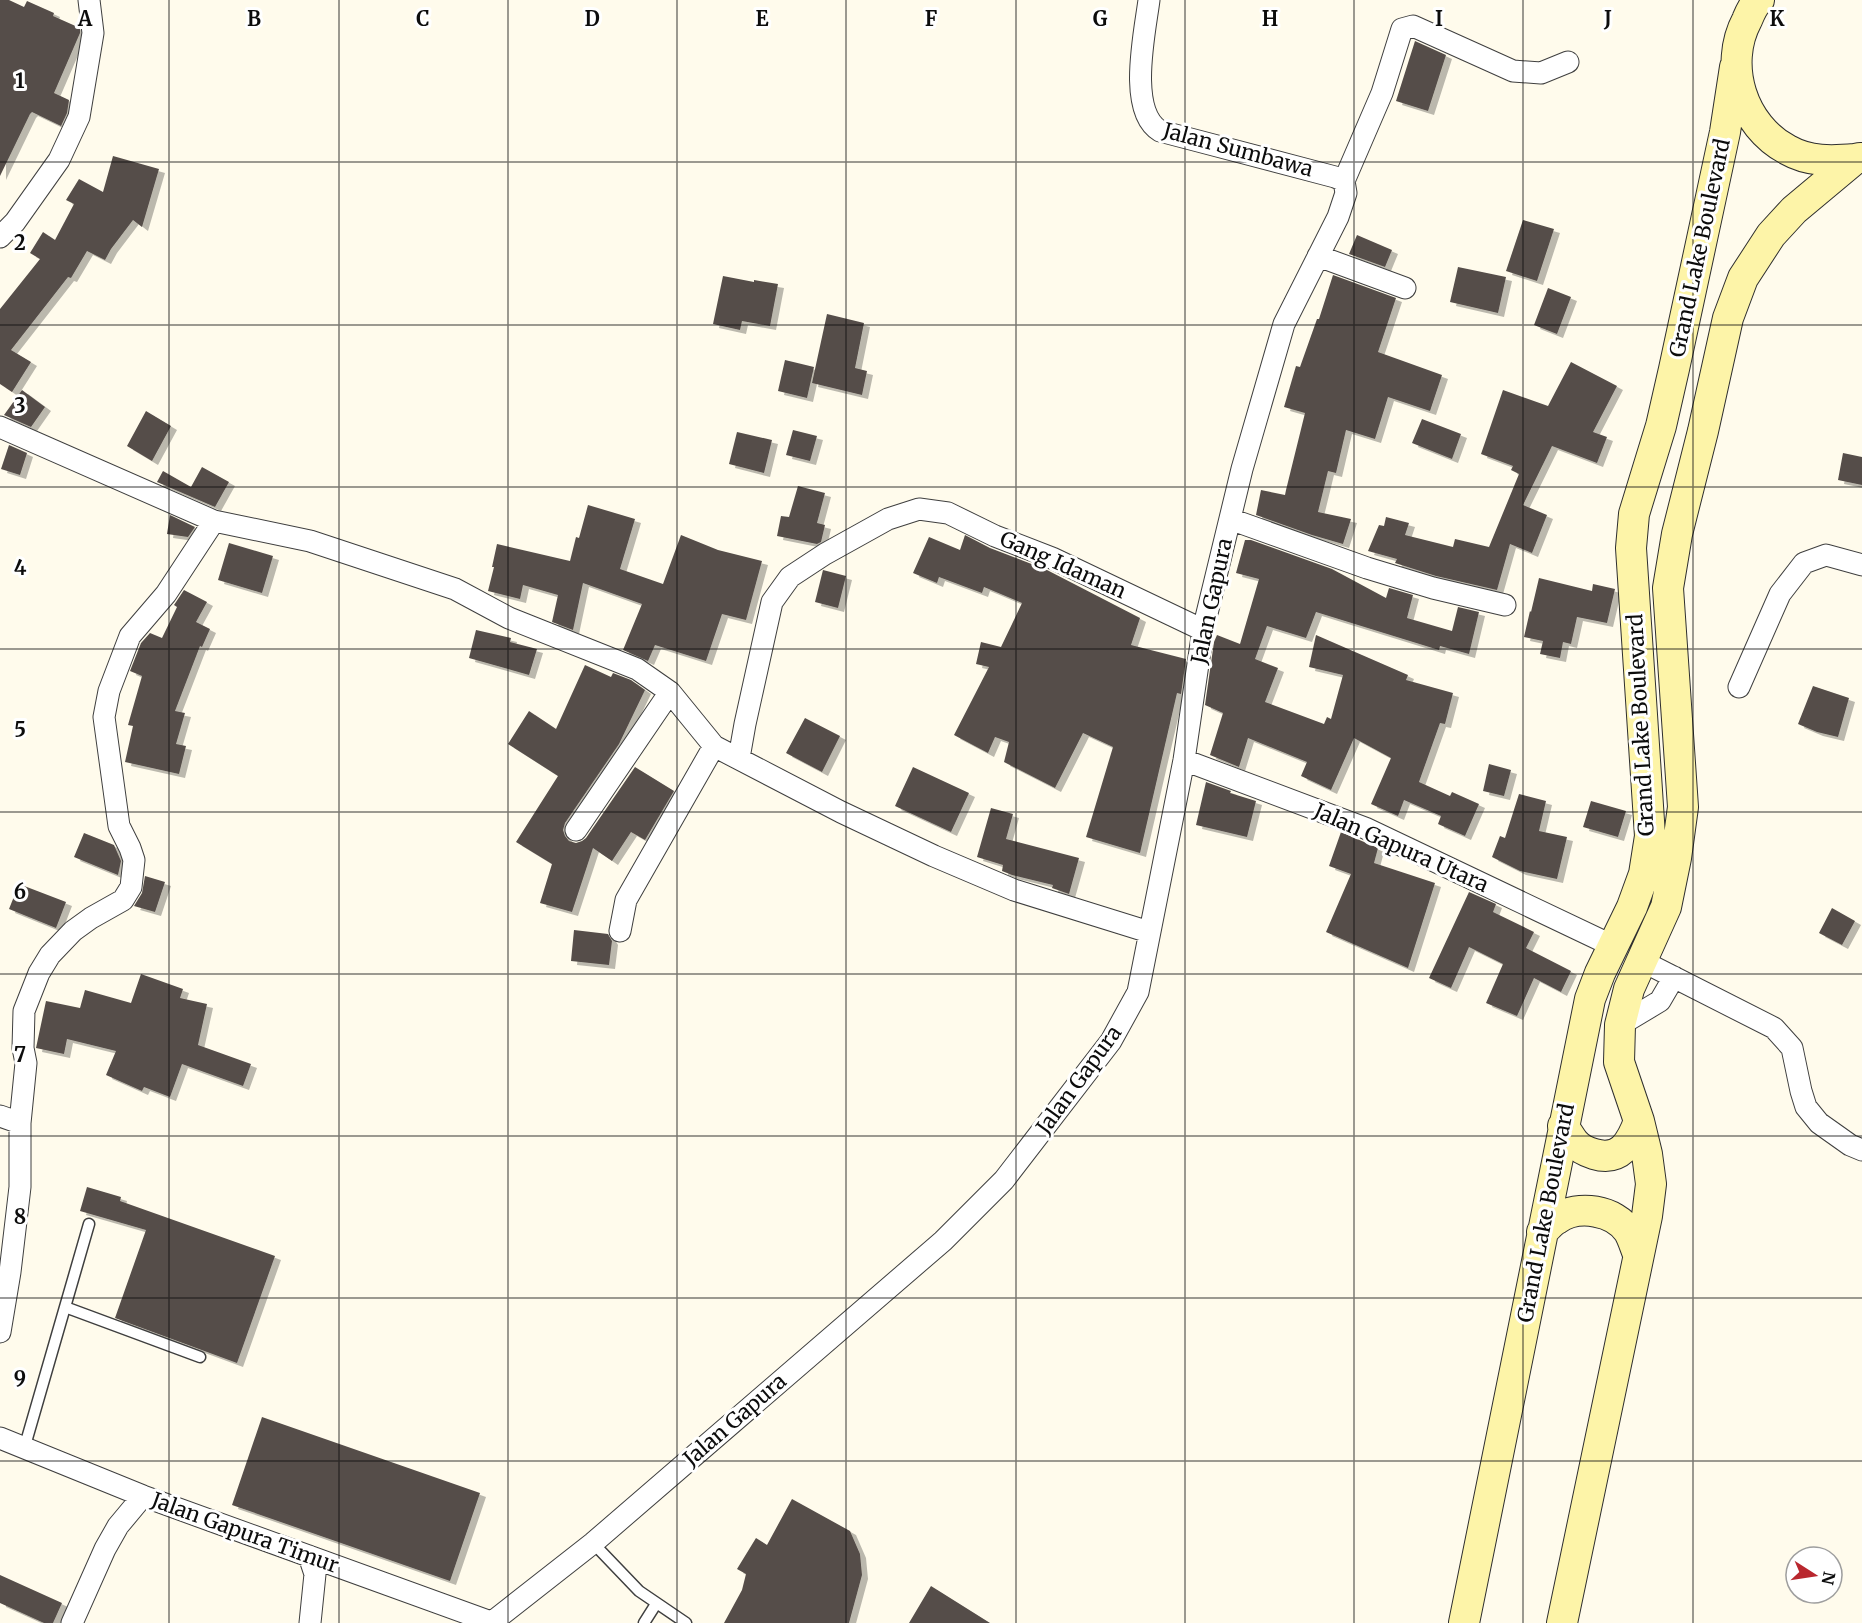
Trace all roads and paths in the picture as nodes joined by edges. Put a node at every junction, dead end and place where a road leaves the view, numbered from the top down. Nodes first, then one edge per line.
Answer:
1 (89, 0) edge
2 (1149, 0) edge
3 (1759, 0) edge
4 (1568, 62) dead end
5 (1735, 67) junction
6 (1858, 158) edge
7 (1344, 181) junction
8 (0, 237) edge
9 (1318, 256) junction
10 (1405, 288) dead end
11 (0, 427) edge
12 (1230, 519) junction
13 (214, 521) junction
14 (1862, 564) edge
15 (1505, 605) dead end
16 (1203, 630) junction
17 (1739, 687) dead end
18 (670, 692) junction
19 (714, 746) junction
20 (739, 758) junction
21 (1184, 760) junction
22 (576, 830) dead end
23 (620, 931) dead end
24 (1149, 932) junction
25 (1613, 946) junction
26 (1642, 961) junction
27 (1674, 977) junction
28 (1620, 1025) junction
29 (0, 1116) edge
30 (1639, 1122) junction
31 (20, 1123) junction
32 (1563, 1126) junction
33 (1862, 1150) edge
34 (89, 1224) dead end
35 (1542, 1232) junction
36 (1638, 1254) junction
37 (65, 1307) junction
38 (0, 1332) edge
39 (200, 1357) dead end
40 (0, 1438) edge
41 (24, 1449) junction
42 (143, 1496) junction
43 (593, 1543) junction
44 (309, 1556) junction
45 (656, 1604) junction
46 (72, 1623) edge
47 (310, 1623) edge
48 (491, 1623) edge
49 (644, 1623) edge
50 (686, 1623) edge
51 (1464, 1623) edge
52 (1562, 1623) edge

1 - 8 street
2 - 7 street, Jalan Sumbawa
3 - 5 street, Grand Lake Boulevard
4 - 7 street, Jalan Gapura
5 - 6 street
5 - 25 street, Grand Lake Boulevard
6 - 26 street, Grand Lake Boulevard
7 - 9 street, Jalan Gapura
9 - 10 street
9 - 12 street, Jalan Gapura
11 - 13 street
12 - 15 street
12 - 16 street, Jalan Gapura
13 - 18 street
13 - 31 street
14 - 17 street
16 - 20 street, Gang Idaman
16 - 21 street, Jalan Gapura
18 - 19 street
18 - 22 street
19 - 20 street
19 - 23 street
20 - 24 street
21 - 24 street, Jalan Gapura
21 - 25 street, Jalan Gapura Utara
24 - 43 street, Jalan Gapura
25 - 32 street, Grand Lake Boulevard
26 - 27 street
26 - 28 street, Grand Lake Boulevard
27 - 28 street
27 - 33 street
28 - 30 street, Grand Lake Boulevard
29 - 31 street
30 - 32 street
30 - 36 street, Grand Lake Boulevard
31 - 38 street
32 - 35 street, Grand Lake Boulevard
34 - 37 lane
35 - 36 street
35 - 51 street, Grand Lake Boulevard
36 - 52 street, Grand Lake Boulevard
37 - 39 lane
37 - 41 lane
40 - 41 street, Jalan Gapura Timur
41 - 42 street, Jalan Gapura Timur
42 - 44 street, Jalan Gapura Timur
42 - 46 street
43 - 45 lane
43 - 48 street, Jalan Gapura
44 - 47 street
44 - 48 street, Jalan Gapura Timur
45 - 49 lane
45 - 50 lane

